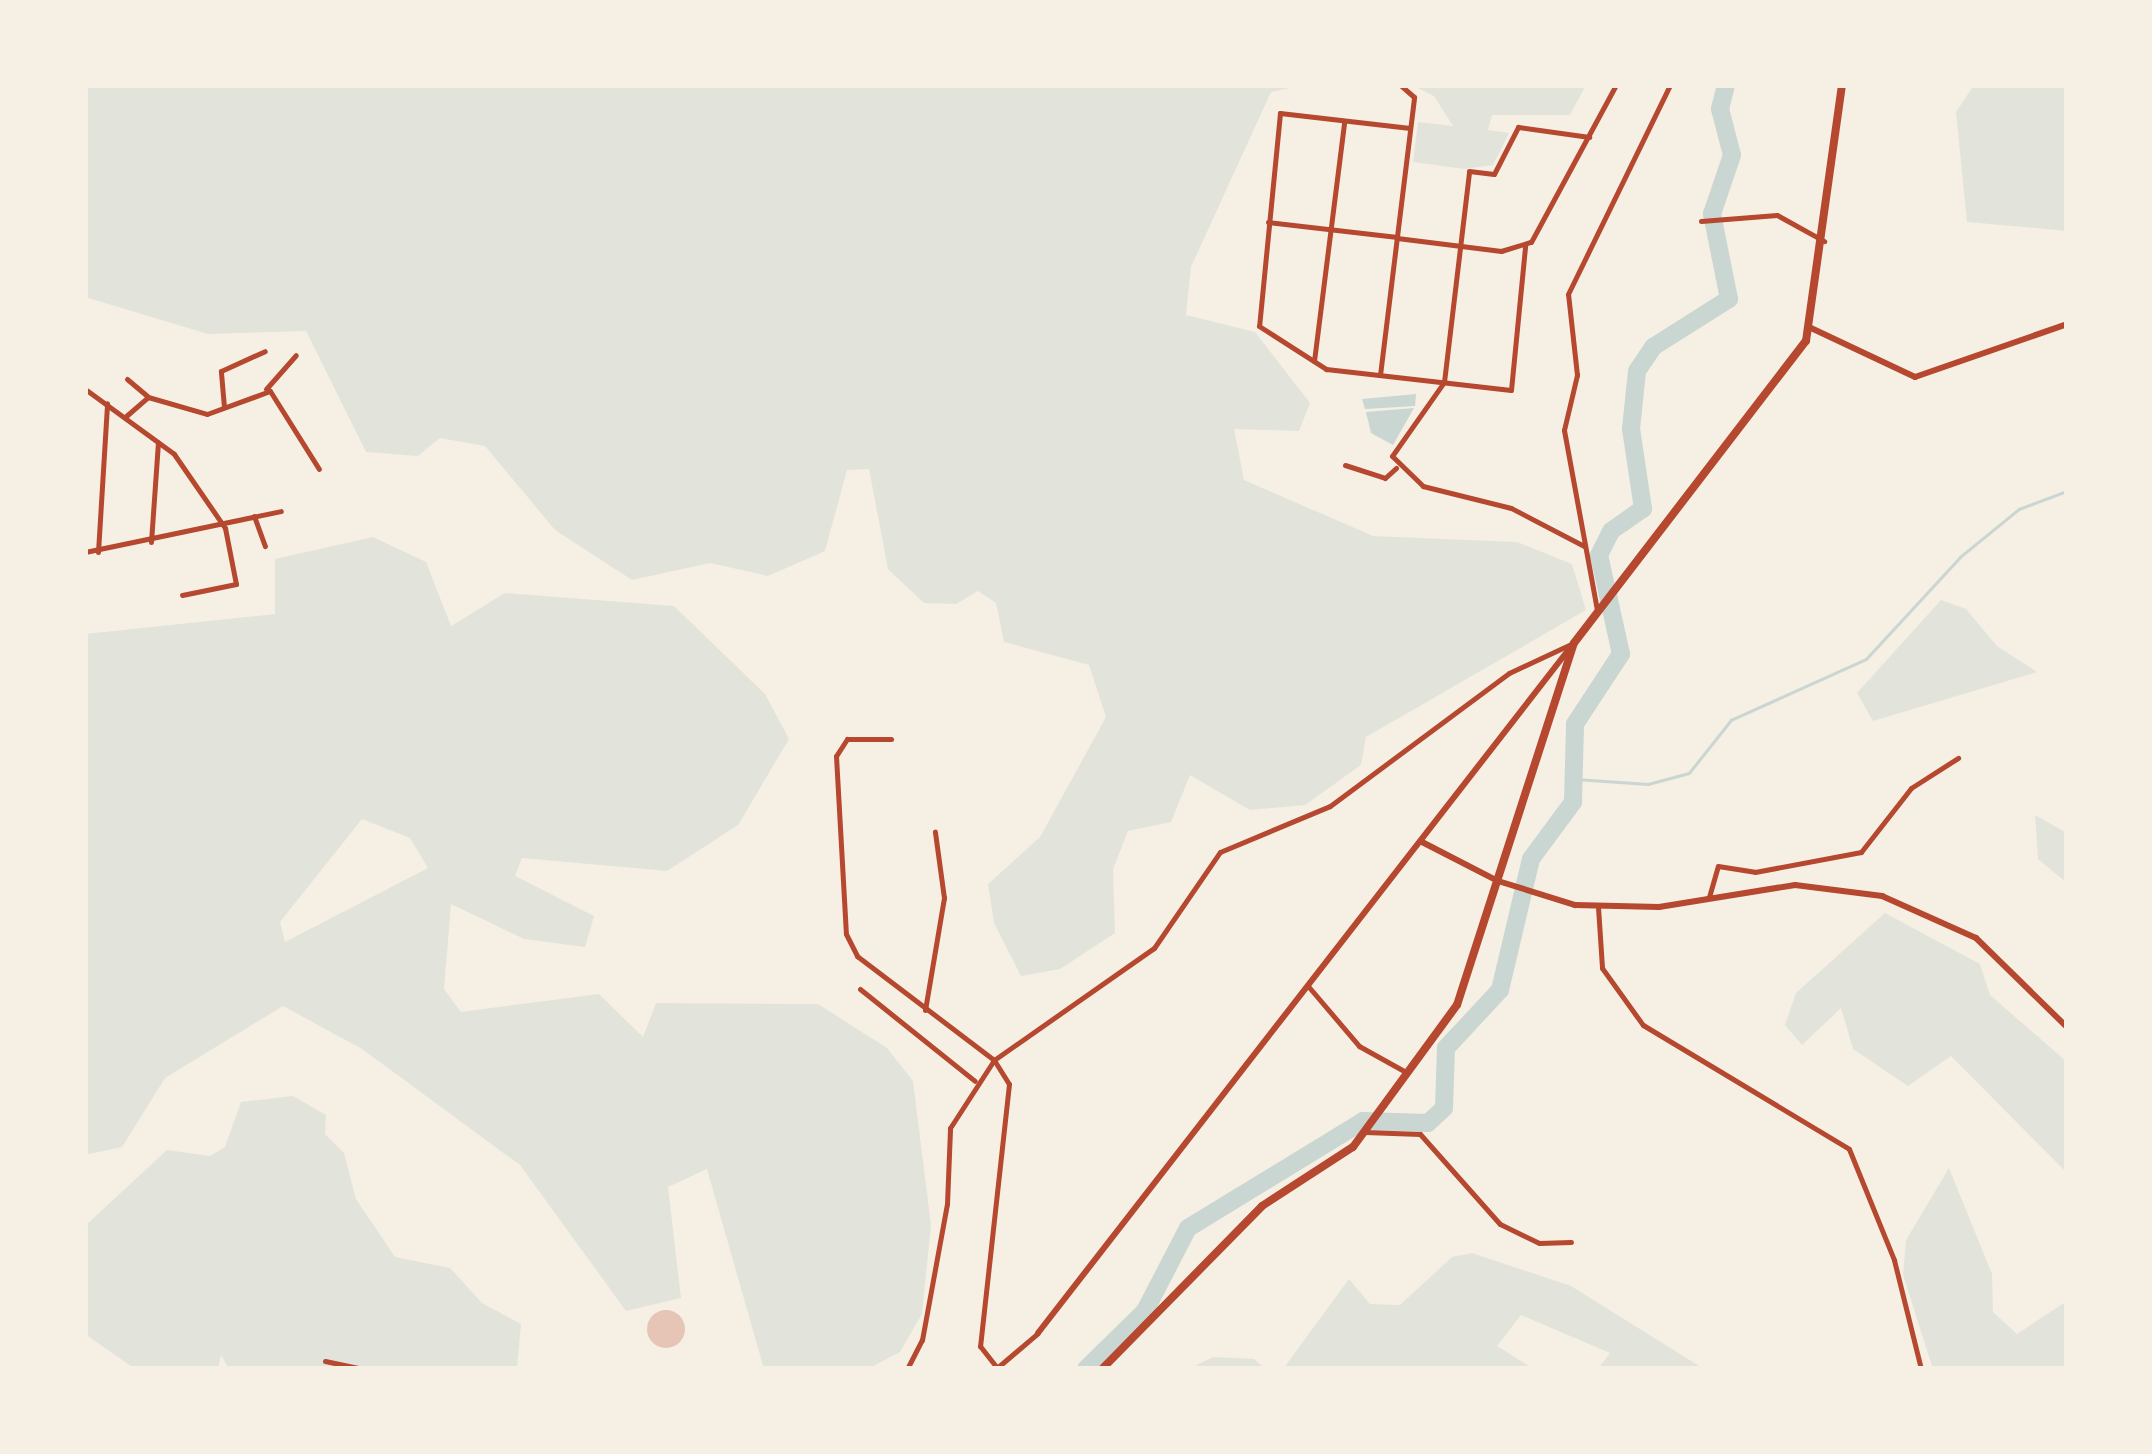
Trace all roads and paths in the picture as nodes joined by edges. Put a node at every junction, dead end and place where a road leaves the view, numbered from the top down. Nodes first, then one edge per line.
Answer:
1 (1400, 85) edge
2 (1616, 85) edge
3 (1670, 85) edge
4 (1842, 85) edge
5 (1344, 120) junction
6 (1410, 128) junction
7 (1589, 137) junction
8 (1703, 221) dead end
9 (1268, 222) junction
10 (1332, 230) junction
11 (1397, 238) junction
12 (1824, 241) junction
13 (1460, 246) junction
14 (1525, 246) junction
15 (2067, 324) edge
16 (1810, 328) junction
17 (265, 351) dead end
18 (296, 354) dead end
19 (1314, 361) junction
20 (1380, 375) junction
21 (127, 379) dead end
22 (1444, 382) junction
23 (85, 389) edge
24 (266, 390) junction
25 (148, 397) junction
26 (106, 403) junction
27 (224, 407) junction
28 (125, 417) junction
29 (158, 442) junction
30 (1345, 465) dead end
31 (1396, 468) junction
32 (318, 469) dead end
33 (281, 511) dead end
34 (254, 516) junction
35 (220, 518) junction
36 (151, 542) junction
37 (265, 546) dead end
38 (1584, 546) junction
39 (85, 552) edge
40 (98, 552) junction
41 (182, 595) dead end
42 (1601, 610) junction
43 (1574, 643) junction
44 (891, 738) dead end
45 (1958, 758) dead end
46 (935, 832) dead end
47 (1421, 842) junction
48 (1498, 881) junction
49 (1709, 898) junction
50 (1598, 907) junction
51 (1308, 986) junction
52 (860, 988) dead end
53 (924, 1010) junction
54 (2067, 1028) edge
55 (994, 1060) junction
56 (1404, 1071) junction
57 (976, 1081) junction
58 (1366, 1131) junction
59 (1571, 1242) dead end
60 (1038, 1333) joint
61 (326, 1361) dead end
62 (996, 1368) edge
63 (364, 1369) edge
64 (907, 1369) edge
65 (1102, 1369) edge
66 (1921, 1369) edge

1 - 6 street
2 - 7 street
3 - 38 street
4 - 12 main road
5 - 6 street
5 - 9 street
5 - 10 street
6 - 11 street
7 - 13 street
7 - 14 street
8 - 12 street
9 - 10 street
9 - 19 street
10 - 11 street
10 - 19 street
11 - 13 street
11 - 20 street
12 - 16 main road
13 - 14 street
13 - 22 street
14 - 22 street
15 - 16 street
16 - 42 main road
17 - 27 street
18 - 24 street
19 - 20 street
20 - 22 street
21 - 25 street
22 - 31 street
23 - 26 street
24 - 27 street
24 - 32 street
25 - 27 street
25 - 28 street
26 - 28 street
26 - 40 street
28 - 29 street
29 - 35 street
29 - 36 street
30 - 31 street
31 - 38 street
33 - 34 street
34 - 35 street
34 - 37 street
35 - 36 street
35 - 41 street
36 - 40 street
38 - 42 street
39 - 40 street
42 - 43 main road
43 - 47 street
43 - 48 main road
43 - 55 street
44 - 53 street
45 - 49 street
46 - 53 street
47 - 48 street
47 - 51 street
48 - 50 street
48 - 56 main road
49 - 50 street
49 - 54 street
50 - 66 street
51 - 56 street
51 - 60 street
52 - 57 street
53 - 55 street
55 - 57 street
55 - 62 street
56 - 58 main road
57 - 64 street
58 - 59 street
58 - 65 main road
60 - 62 street
61 - 63 street

